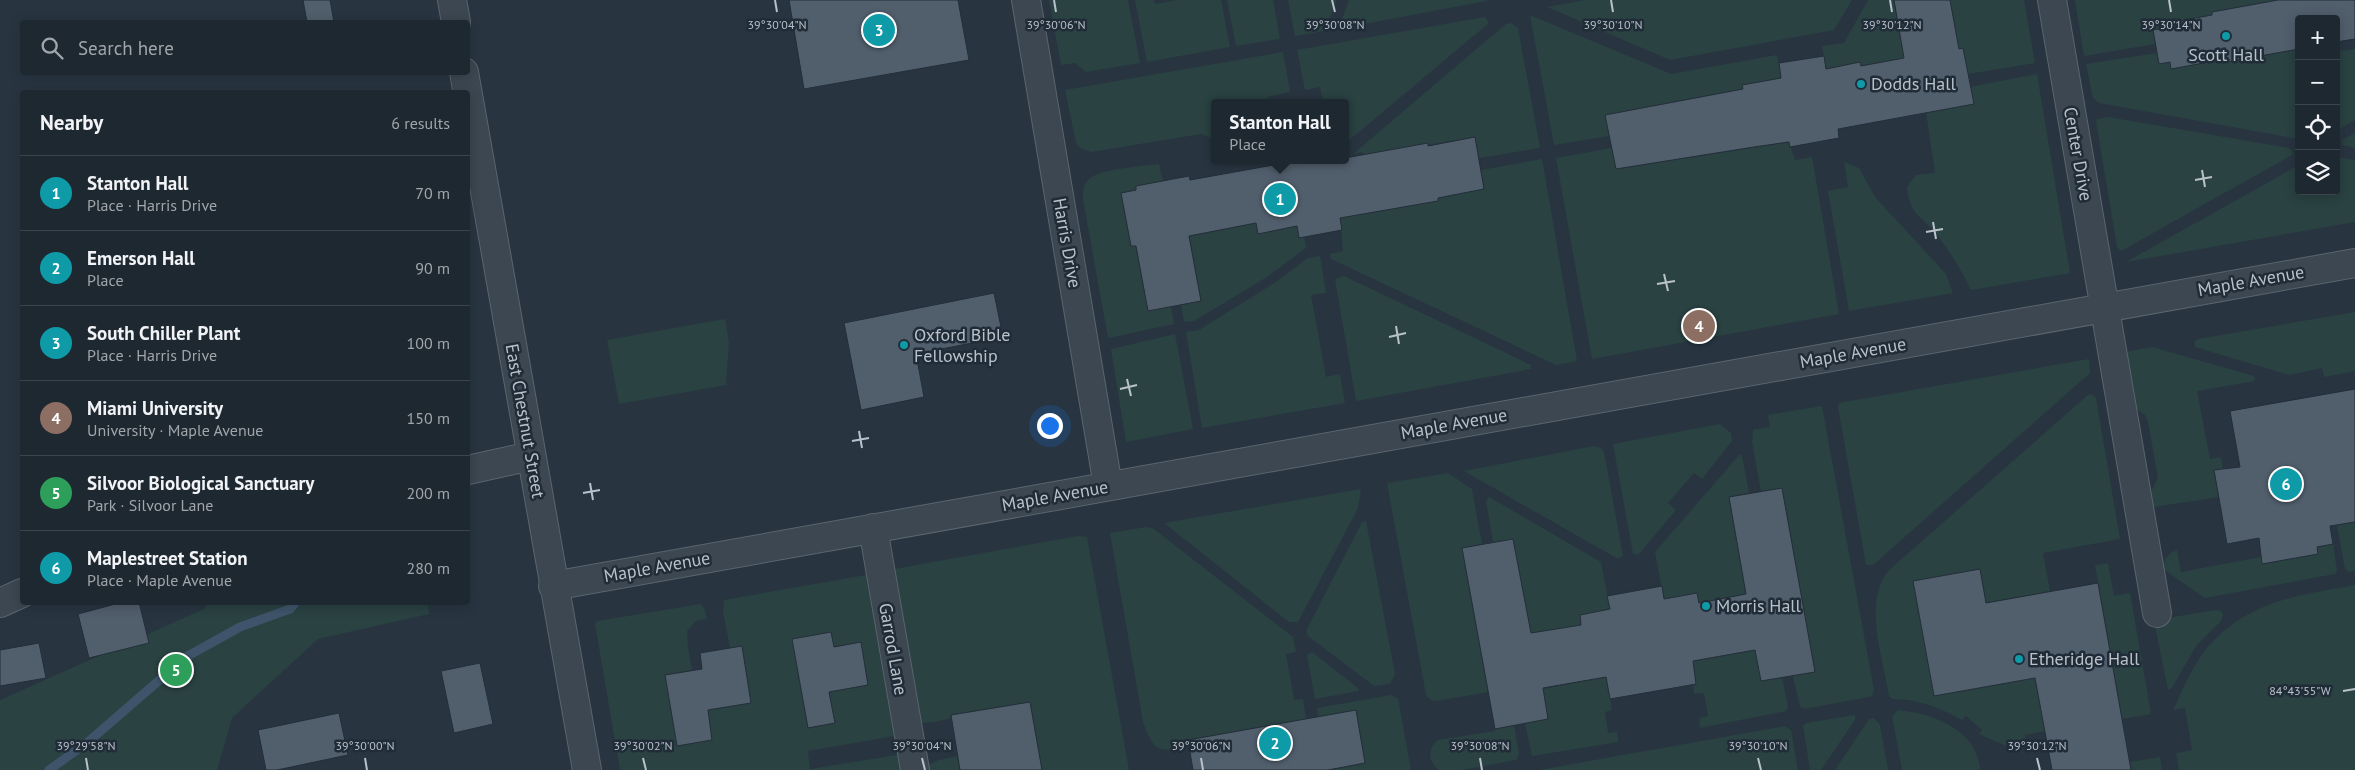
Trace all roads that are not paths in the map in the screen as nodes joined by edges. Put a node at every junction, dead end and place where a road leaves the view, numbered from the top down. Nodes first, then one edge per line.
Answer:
1 (452, 0) edge
2 (1026, 0) edge
3 (2052, 0) edge
4 (456, 20) edge
5 (465, 75) edge
6 (467, 90) edge
7 (470, 106) edge
8 (2355, 263) edge
9 (2103, 308) junction
10 (531, 456) junction
11 (470, 470) edge
12 (1108, 486) junction
13 (873, 528) junction
14 (553, 586) junction
15 (20, 594) edge
16 (0, 603) edge
17 (2157, 614) dead end
18 (586, 770) edge
19 (914, 770) edge

1 - 4 street
2 - 12 street, Harris Drive
3 - 9 street, Center Drive
5 - 6 street, East Chestnut Street
7 - 10 street, East Chestnut Street
8 - 9 street, Maple Avenue
9 - 12 street, Maple Avenue
9 - 17 street, Center Drive
10 - 11 street
10 - 14 street, East Chestnut Street
12 - 13 street, Maple Avenue
13 - 14 street, Maple Avenue
13 - 19 street, Garrod Lane
14 - 18 street, East Chestnut Street
15 - 16 street

